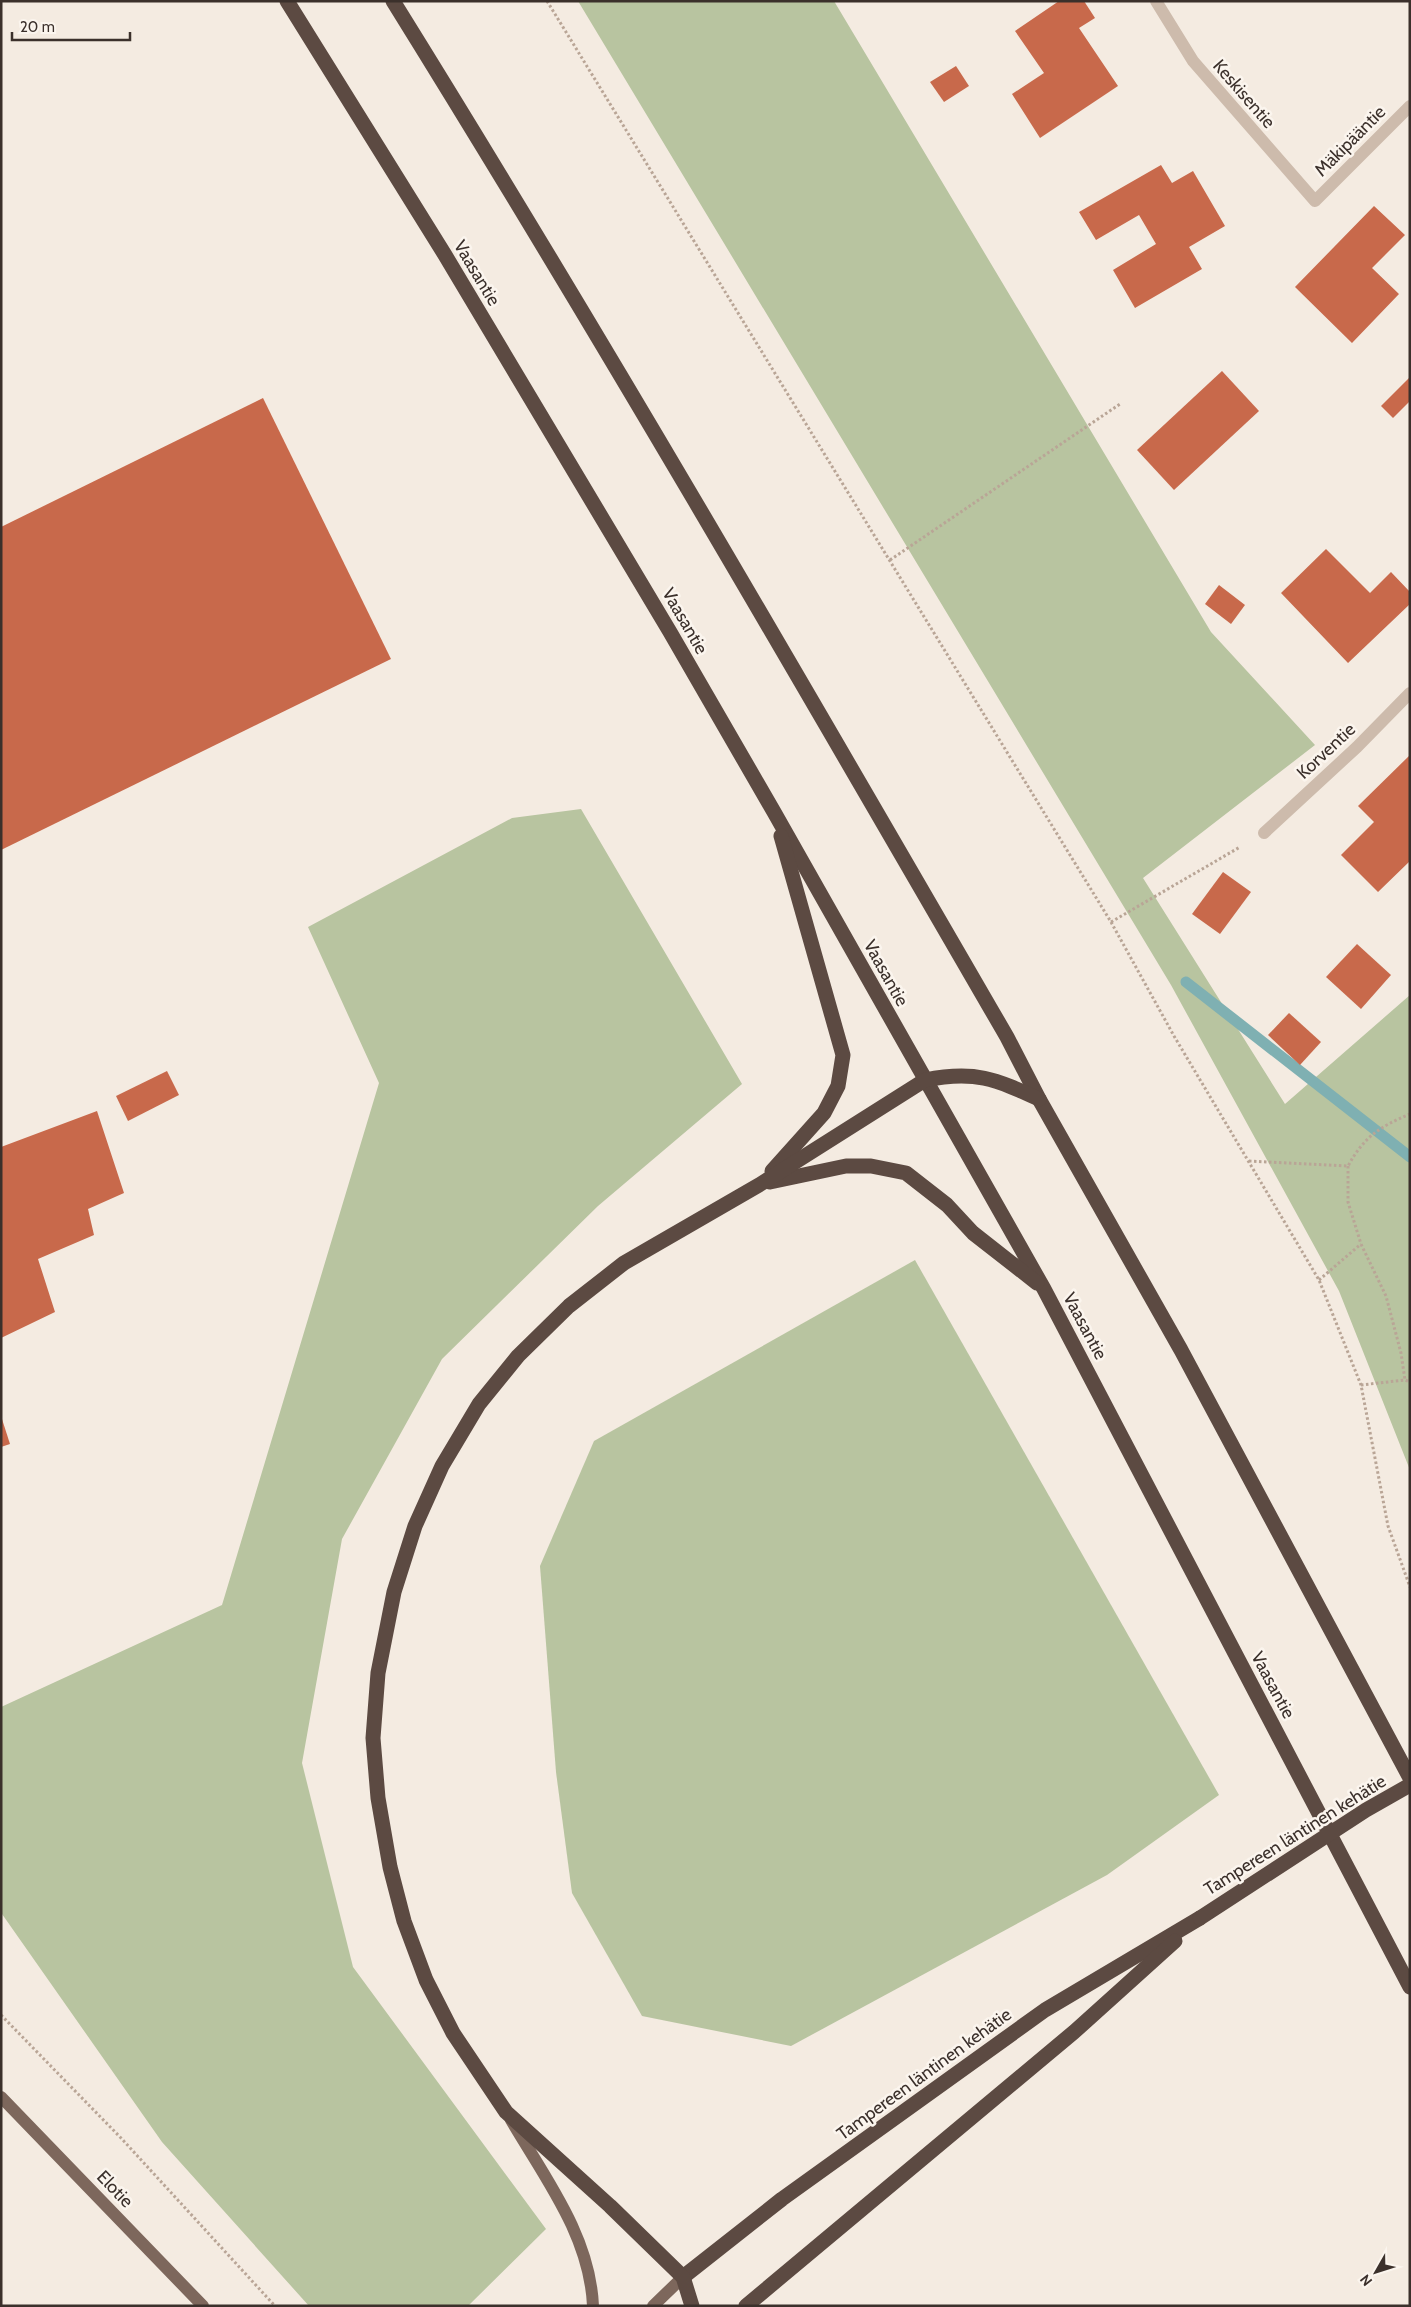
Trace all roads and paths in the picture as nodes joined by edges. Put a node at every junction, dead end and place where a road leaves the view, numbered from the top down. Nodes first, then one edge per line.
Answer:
1 (287, 1) edge
2 (393, 1) edge
3 (547, 1) edge
4 (1156, 1) edge
5 (1410, 106) edge
6 (1315, 202) joint
7 (1120, 404) dead end
8 (890, 560) junction
9 (1410, 693) edge
10 (774, 812) junction
11 (1264, 832) joint
12 (1111, 922) junction
13 (925, 1080) junction
14 (1040, 1099) junction
15 (1410, 1114) edge
16 (1248, 1161) junction
17 (1348, 1166) junction
18 (759, 1185) junction
19 (1361, 1244) junction
20 (1320, 1280) junction
21 (1044, 1289) junction
22 (1405, 1380) junction
23 (1410, 1382) edge
24 (1360, 1385) junction
25 (1410, 1586) edge
26 (1410, 1778) edge
27 (1410, 1785) edge
28 (1200, 1918) junction
29 (1410, 1987) edge
30 (1, 2015) edge
31 (1, 2097) edge
32 (506, 2112) junction
33 (683, 2277) junction
34 (203, 2306) edge
35 (275, 2306) edge
36 (594, 2306) edge
37 (653, 2306) edge
38 (692, 2306) edge
39 (746, 2306) edge

1 - 10 highway, Vaasantie
2 - 14 highway
3 - 8 path
4 - 6 street, Keskisentie
5 - 6 street, Mäkipääntie
7 - 8 path
8 - 12 path
9 - 11 street, Korventie
10 - 13 highway, Vaasantie
10 - 18 highway
11 - 12 path
12 - 16 path
13 - 14 highway
13 - 18 highway
13 - 21 highway, Vaasantie
14 - 26 highway
15 - 17 path
16 - 17 path
16 - 20 path
17 - 19 path
18 - 21 highway
18 - 32 highway
19 - 20 path
19 - 22 path
20 - 24 path
21 - 29 highway, Vaasantie
22 - 23 path
22 - 24 path
24 - 25 path
27 - 28 highway, Tampereen läntinen kehätie, bridge
28 - 33 highway, Tampereen läntinen kehätie
28 - 39 highway, Tampereen läntinen kehätie
30 - 35 path
31 - 34 main road, Elotie
32 - 33 highway
32 - 36 main road
33 - 37 main road
33 - 38 highway

